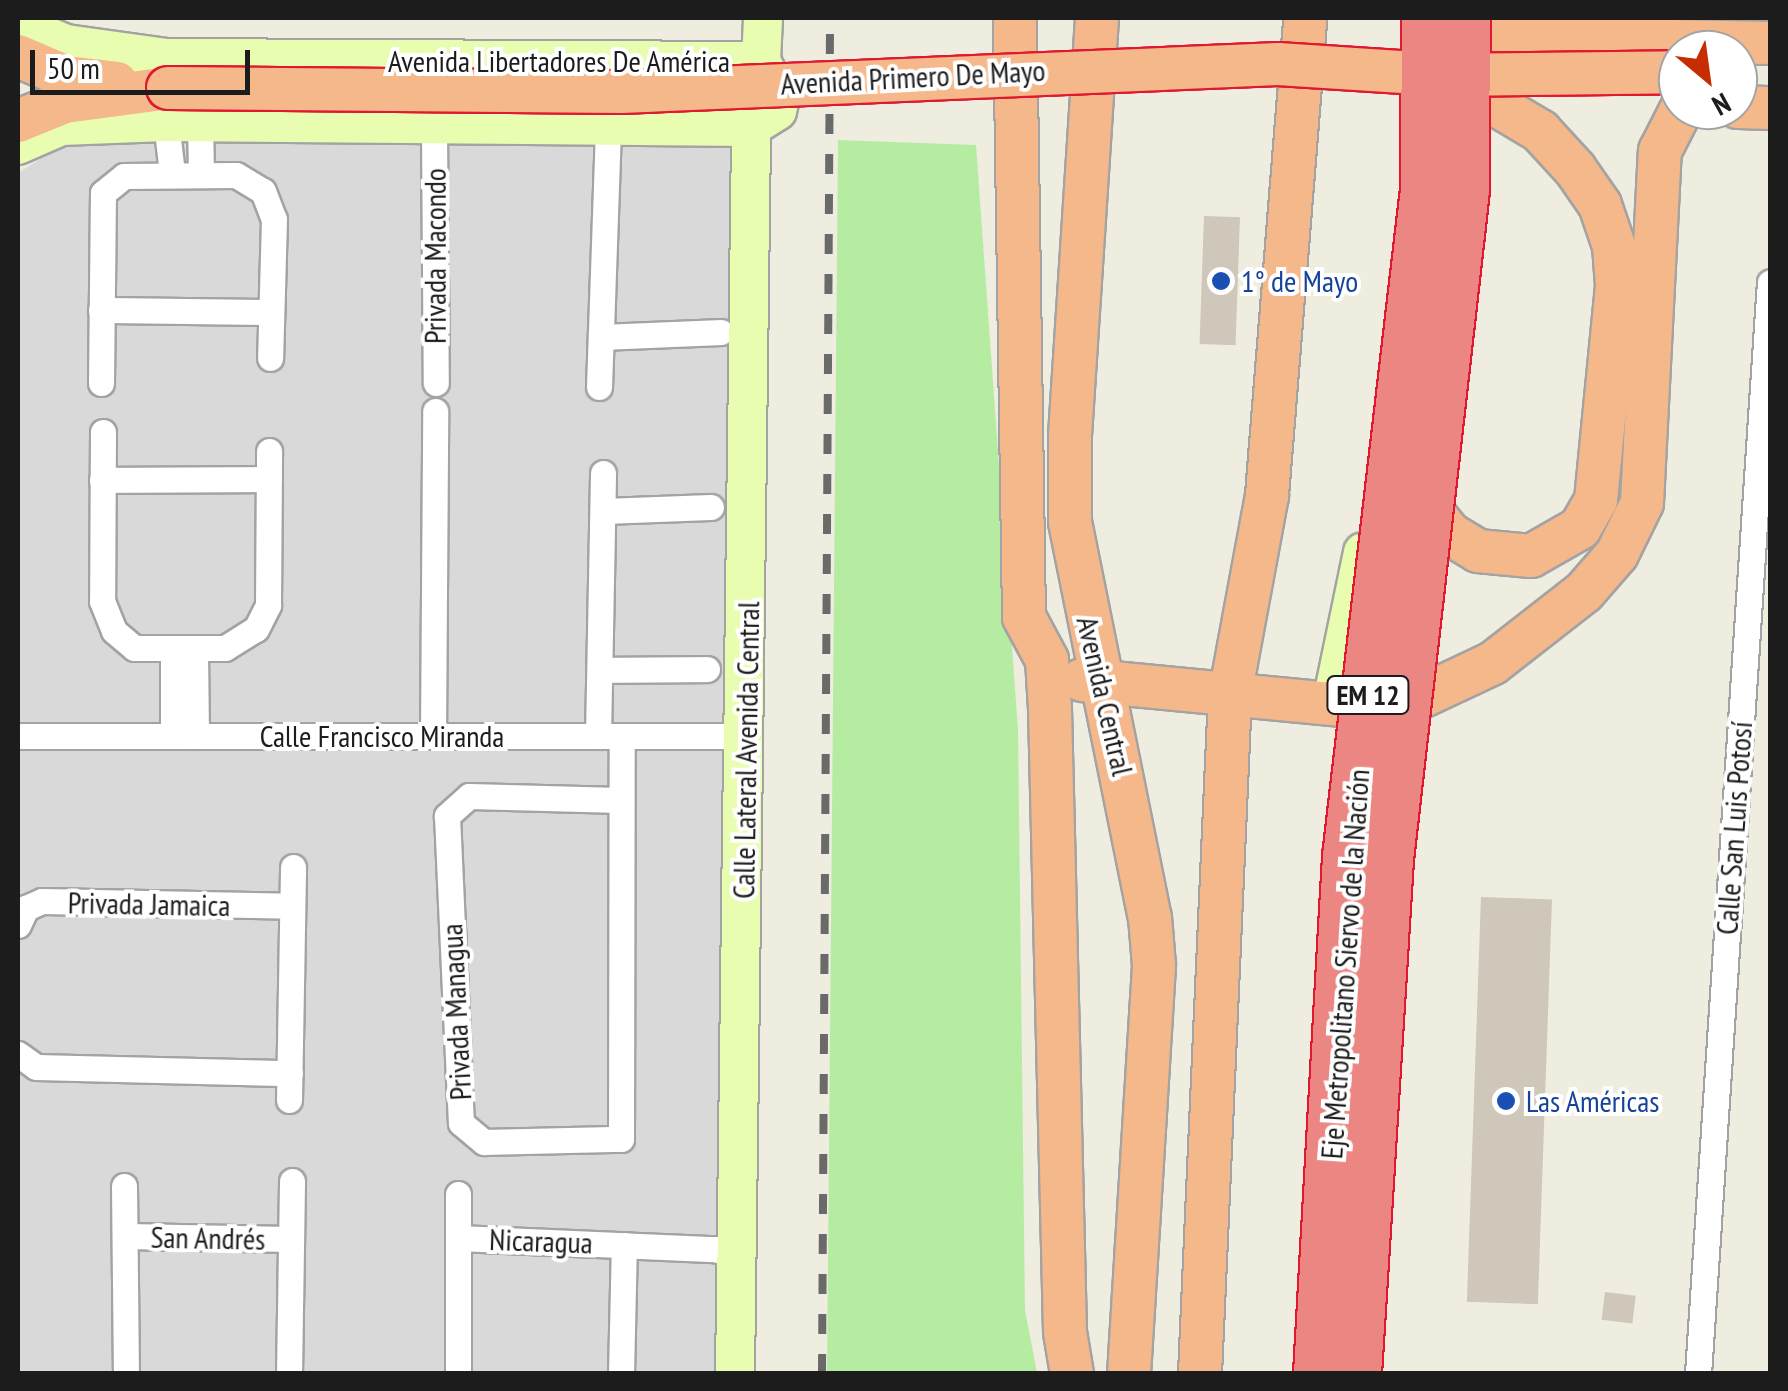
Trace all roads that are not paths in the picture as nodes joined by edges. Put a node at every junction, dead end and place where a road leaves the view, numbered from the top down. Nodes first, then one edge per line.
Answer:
1 (763, 18) edge
2 (1015, 18) edge
3 (1096, 18) edge
4 (1305, 18) edge
5 (1412, 18) edge
6 (1426, 18) edge
7 (1466, 18) edge
8 (18, 24) edge
9 (1658, 55) edge
10 (18, 56) edge
11 (1658, 56) edge
12 (1658, 57) edge
13 (761, 61) junction
14 (1446, 75) junction
15 (1658, 99) edge
16 (170, 105) junction
17 (18, 122) edge
18 (751, 127) junction
19 (434, 128) junction
20 (608, 130) junction
21 (1669, 130) edge
22 (18, 145) edge
23 (172, 173) junction
24 (201, 173) junction
25 (1770, 282) edge
26 (102, 310) junction
27 (270, 312) junction
28 (1769, 320) edge
29 (721, 332) dead end
30 (602, 337) junction
31 (270, 358) dead end
32 (101, 383) dead end
33 (436, 383) dead end
34 (599, 387) dead end
35 (435, 412) dead end
36 (1390, 420) junction
37 (102, 432) dead end
38 (269, 451) dead end
39 (604, 473) dead end
40 (269, 479) junction
41 (102, 480) junction
42 (711, 507) dead end
43 (603, 512) junction
44 (184, 652) junction
45 (1047, 660) junction
46 (708, 669) dead end
47 (601, 670) junction
48 (1104, 686) junction
49 (1230, 696) junction
50 (1332, 702) junction
51 (18, 736) edge
52 (184, 736) junction
53 (432, 736) junction
54 (610, 736) junction
55 (747, 736) junction
56 (620, 800) junction
57 (293, 867) dead end
58 (292, 906) junction
59 (18, 925) edge
60 (18, 1054) edge
61 (290, 1073) junction
62 (289, 1100) dead end
63 (292, 1181) dead end
64 (124, 1186) dead end
65 (458, 1194) dead end
66 (126, 1236) junction
67 (458, 1238) junction
68 (291, 1240) junction
69 (624, 1245) junction
70 (738, 1256) junction
71 (126, 1374) edge
72 (289, 1374) edge
73 (458, 1374) edge
74 (622, 1374) edge
75 (735, 1374) edge
76 (1072, 1374) edge
77 (1129, 1374) edge
78 (1200, 1374) edge
79 (1318, 1374) edge
80 (1356, 1374) edge
81 (1698, 1374) edge

1 - 13 main road
2 - 45 highway
3 - 48 highway, Avenida Central
4 - 49 highway
5 - 36 main road
6 - 9 highway, Avenida Primero De Mayo
6 - 79 highway, Eje Metropolitano Siervo de la Nación / EM 12, bridge
7 - 80 highway, Eje Metropolitano Siervo de la Nación / EM 12, bridge
8 - 13 main road, Avenida Libertadores De América
10 - 16 highway, Avenida Primero De Mayo
11 - 15 highway
12 - 14 highway, Avenida Primero De Mayo, bridge
13 - 18 main road, Avenida Libertadores De América
14 - 16 highway, Avenida Primero De Mayo, bridge
14 - 36 highway, bridge
16 - 17 highway, Avenida Primero De Mayo
16 - 19 main road
16 - 22 main road
16 - 23 street
16 - 24 street
18 - 20 main road
18 - 55 main road, Calle Lateral Avenida Central
19 - 20 main road
19 - 33 street, Privada Macondo
20 - 30 street
21 - 50 highway
23 - 24 street
23 - 26 street
24 - 27 street
25 - 28 street, Calle San Luis Potosí
26 - 27 street
26 - 32 street
27 - 31 street
28 - 81 street, Calle San Luis Potosí
29 - 30 street
30 - 34 street
35 - 53 street
36 - 50 main road
37 - 41 street
38 - 40 street
39 - 43 street, Privada Managua
40 - 41 street
40 - 44 street
41 - 44 street
42 - 43 street
43 - 47 street, Privada Managua
44 - 52 street
45 - 48 highway
45 - 76 highway
46 - 47 street
47 - 54 street, Privada Managua
48 - 49 highway
48 - 77 highway, Avenida Central
49 - 50 highway
49 - 78 highway
51 - 52 street, Calle Francisco Miranda
52 - 53 street, Calle Francisco Miranda
53 - 54 street, Calle Francisco Miranda
54 - 55 street, Calle Francisco Miranda
54 - 56 street, Privada Managua
55 - 70 main road, Calle Lateral Avenida Central
56 - 56 street, Privada Managua
57 - 58 street
58 - 59 street, Privada Jamaica
58 - 61 street
60 - 61 street
61 - 62 street
63 - 68 street, San Andrés
64 - 66 street, San Andrés
65 - 67 street, Nicaragua
66 - 68 street, San Andrés
66 - 71 street, San Andrés
67 - 69 street, Nicaragua
67 - 73 street, Nicaragua
68 - 72 street, San Andrés
69 - 70 street, Nicaragua
69 - 74 street, Nicaragua
70 - 75 main road, Calle Lateral Avenida Central

